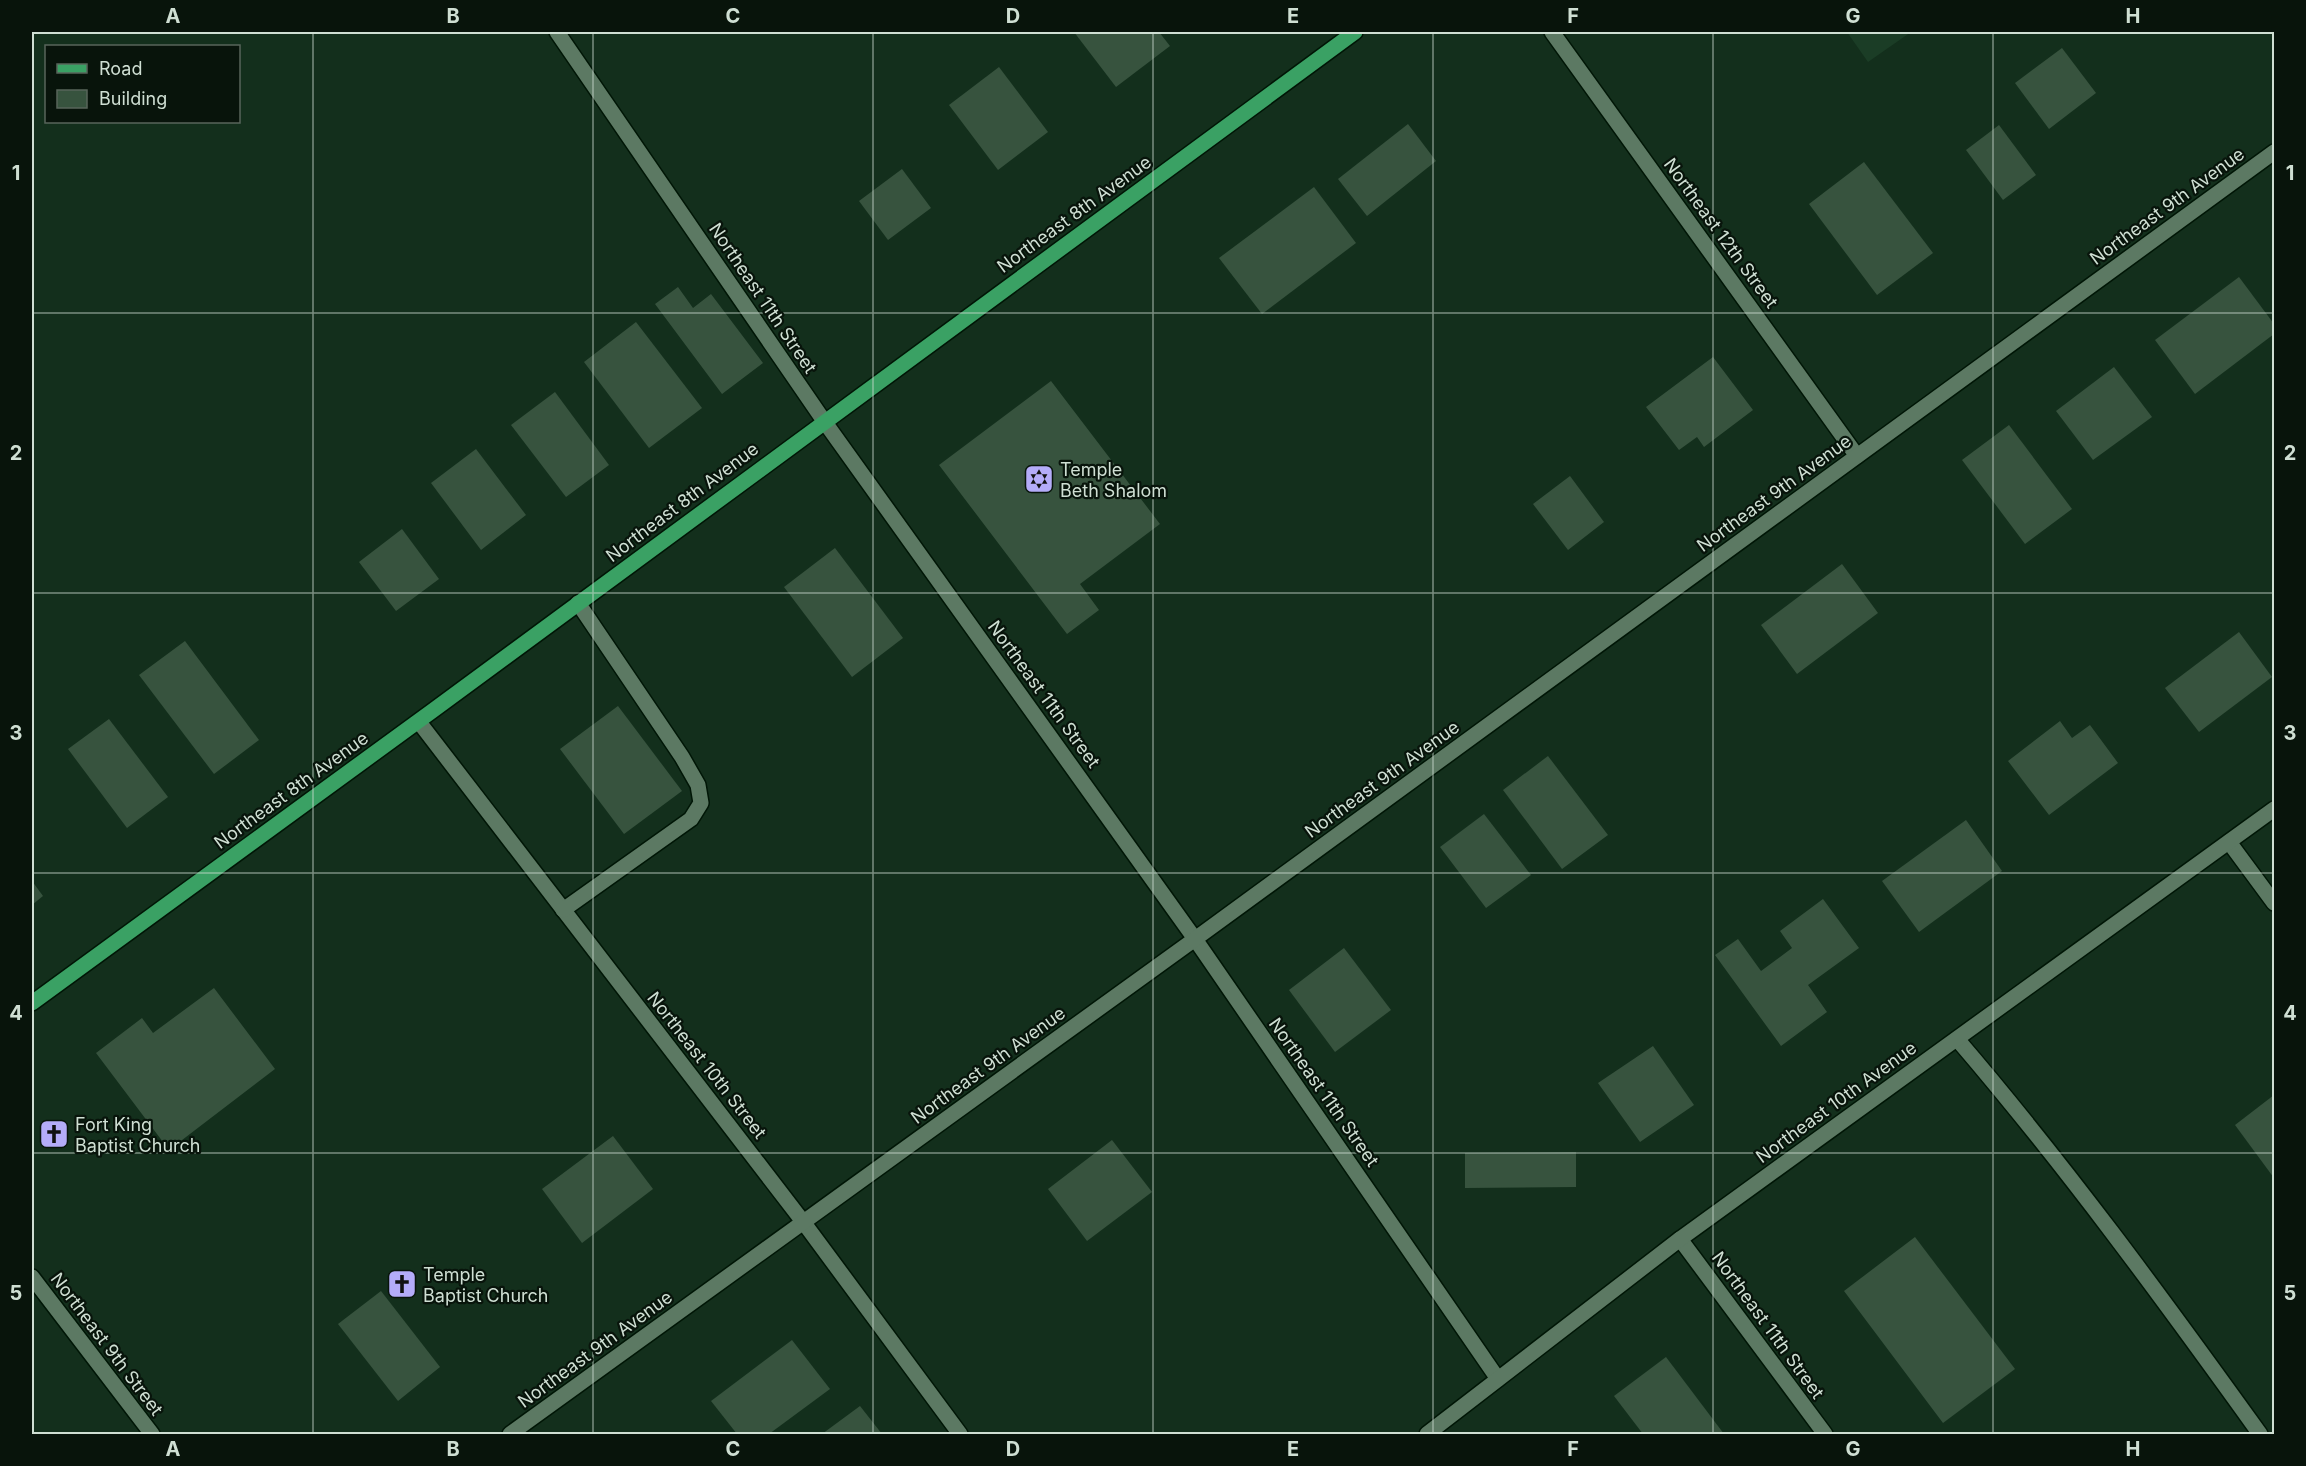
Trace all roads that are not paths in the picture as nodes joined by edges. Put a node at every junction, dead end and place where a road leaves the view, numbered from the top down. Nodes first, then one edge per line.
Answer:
1 (557, 32) edge
2 (1355, 32) edge
3 (1552, 32) edge
4 (2274, 152) edge
5 (824, 421) junction
6 (1857, 456) junction
7 (578, 603) junction
8 (419, 722) junction
9 (2274, 809) edge
10 (2229, 842) junction
11 (2274, 903) edge
12 (563, 910) junction
13 (1195, 939) junction
14 (32, 1003) edge
15 (1957, 1039) junction
16 (804, 1223) junction
17 (1680, 1239) junction
18 (32, 1277) edge
19 (1498, 1379) junction
20 (152, 1434) edge
21 (510, 1434) edge
22 (960, 1434) edge
23 (1427, 1434) edge
24 (1825, 1434) edge
25 (2260, 1434) edge

1 - 5 street, Northeast 11th Street
2 - 5 main road, Northeast 8th Avenue
3 - 6 street, Northeast 12th Street
4 - 6 street, Northeast 9th Avenue
5 - 7 main road, Northeast 8th Avenue
5 - 13 street, Northeast 11th Street
6 - 13 street, Northeast 9th Avenue
7 - 8 main road, Northeast 8th Avenue
7 - 12 street
8 - 12 street, Northeast 10th Street
8 - 14 main road, Northeast 8th Avenue
9 - 10 street, Northeast 10th Avenue
10 - 11 street
10 - 15 street, Northeast 10th Avenue
12 - 16 street, Northeast 10th Street
13 - 16 street, Northeast 9th Avenue
13 - 19 street, Northeast 11th Street
15 - 17 street, Northeast 10th Avenue
15 - 25 street
16 - 21 street, Northeast 9th Avenue
16 - 22 street, Northeast 10th Street
17 - 19 street, Northeast 10th Avenue
17 - 24 street, Northeast 11th Street
18 - 20 street, Northeast 9th Street
19 - 23 street, Northeast 10th Avenue

